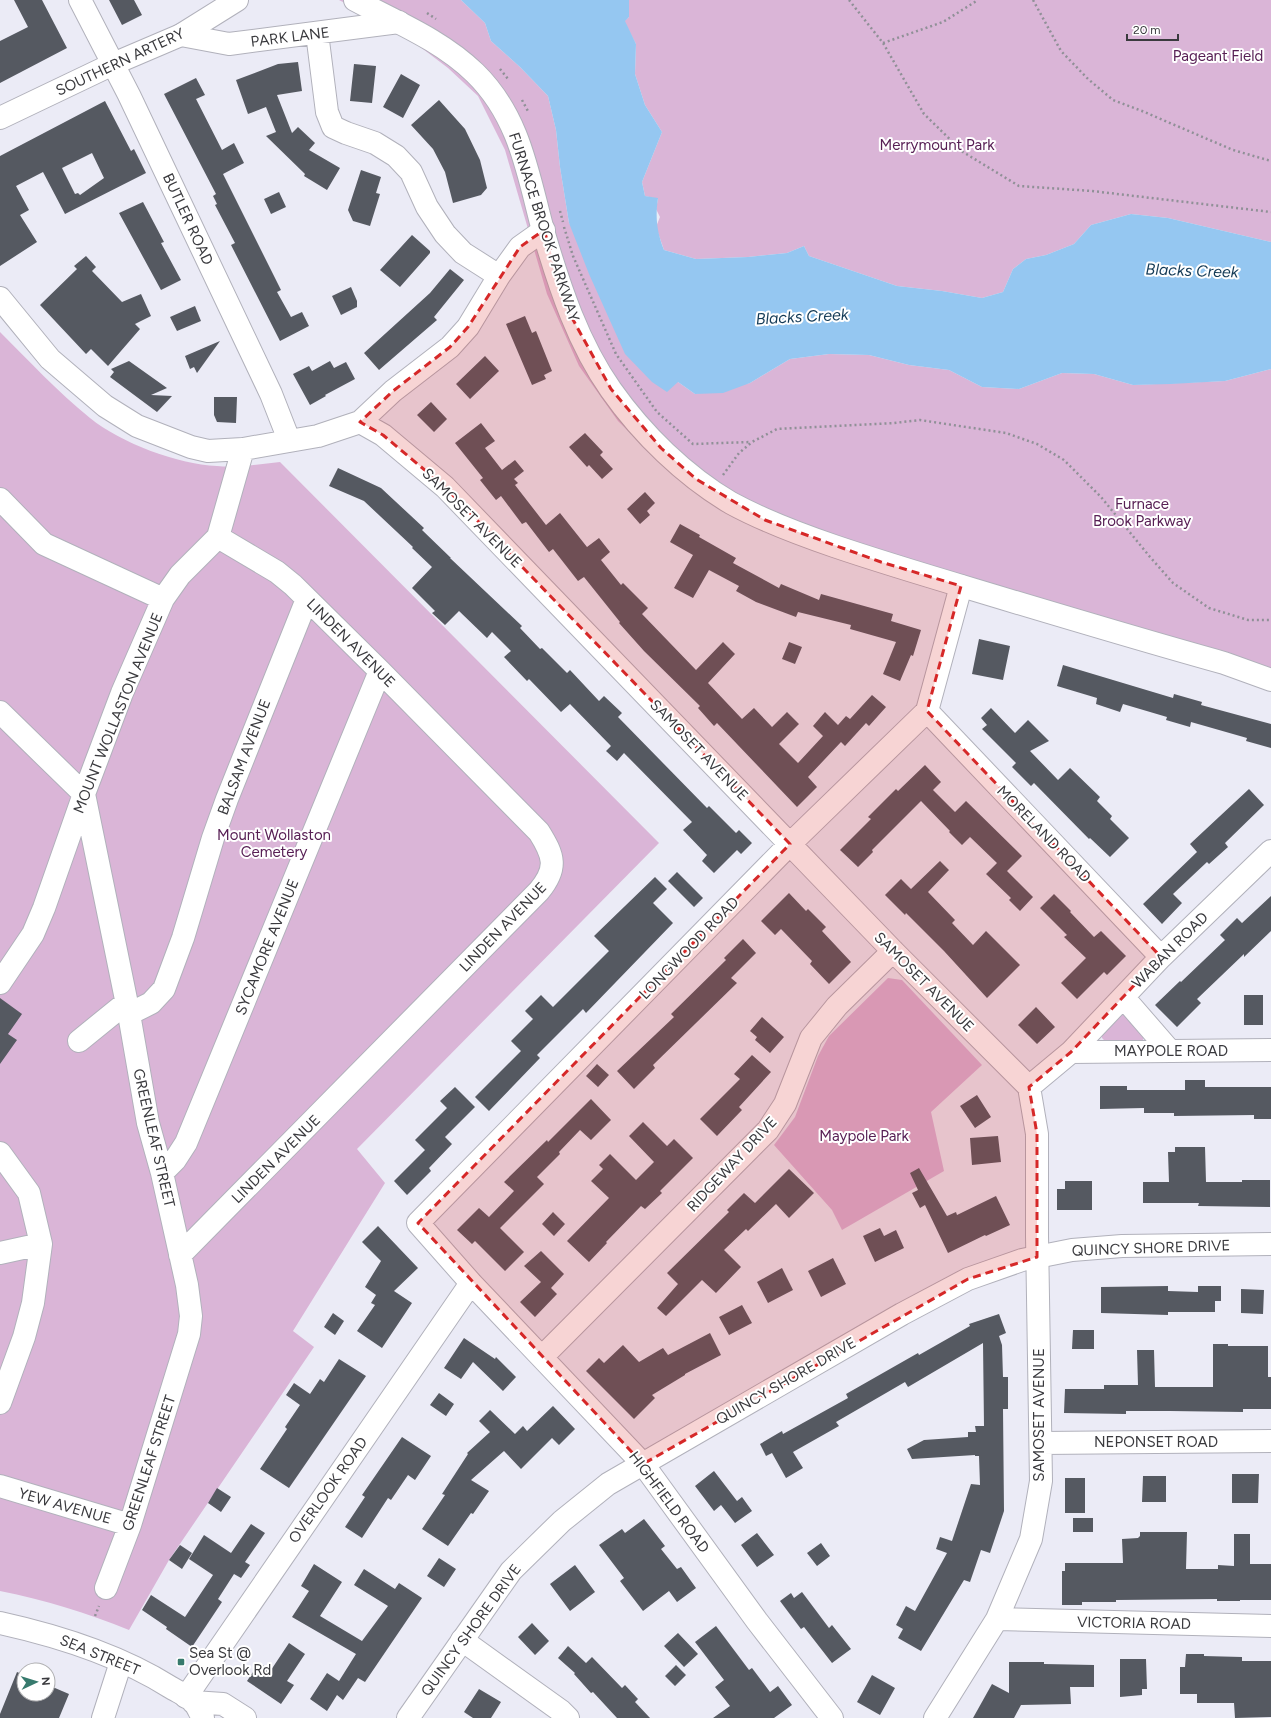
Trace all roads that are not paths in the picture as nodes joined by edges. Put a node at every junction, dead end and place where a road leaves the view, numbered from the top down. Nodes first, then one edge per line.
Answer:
1 (80, 0) edge
2 (236, 0) edge
3 (355, 0) edge
4 (399, 22) junction
5 (317, 33) junction
6 (181, 35) junction
7 (113, 64) junction
8 (0, 118) edge
9 (544, 230) junction
10 (499, 276) junction
11 (0, 298) edge
12 (360, 422) junction
13 (289, 440) junction
14 (243, 449) junction
15 (0, 499) edge
16 (218, 537) junction
17 (962, 586) junction
18 (163, 599) junction
19 (307, 599) junction
20 (380, 671) junction
21 (1271, 680) edge
22 (927, 711) junction
23 (1, 717) edge
24 (84, 794) junction
25 (790, 844) junction
26 (1271, 851) edge
27 (893, 951) junction
28 (1161, 958) junction
29 (3, 971) edge
30 (1124, 998) junction
31 (128, 1008) junction
32 (79, 1041) dead end
33 (1271, 1050) edge
34 (1170, 1051) junction
35 (1071, 1052) junction
36 (1029, 1087) junction
37 (0, 1153) edge
38 (162, 1173) junction
39 (41, 1244) junction
40 (1271, 1244) edge
41 (0, 1253) edge
42 (180, 1255) junction
43 (1038, 1257) junction
44 (471, 1283) junction
45 (542, 1357) junction
46 (5, 1376) edge
47 (0, 1403) edge
48 (1271, 1441) edge
49 (1041, 1443) junction
50 (644, 1464) junction
51 (0, 1486) edge
52 (130, 1524) junction
53 (106, 1588) dead end
54 (997, 1620) junction
55 (0, 1623) edge
56 (1271, 1626) edge
57 (462, 1640) junction
58 (120, 1662) junction
59 (194, 1706) edge
60 (102, 1718) edge
61 (245, 1718) edge
62 (408, 1718) edge
63 (568, 1718) edge
64 (832, 1718) edge
65 (935, 1718) edge

1 - 7 street, BUTLER ROAD
2 - 6 street, SOUTHERN ARTERY
3 - 4 street, FURNACE BROOK PARKWAY
4 - 5 street, PARK LANE
4 - 9 street, FURNACE BROOK PARKWAY
5 - 6 street, PARK LANE
5 - 10 street
6 - 7 street, SOUTHERN ARTERY
7 - 8 street, SOUTHERN ARTERY
7 - 13 street, BUTLER ROAD
9 - 10 street
9 - 17 street, FURNACE BROOK PARKWAY
10 - 12 street
11 - 14 street
12 - 13 street
12 - 25 street, SAMOSET AVENUE
13 - 14 street
14 - 16 street, MOUNT WOLLASTON AVENUE
15 - 18 street
16 - 18 street, MOUNT WOLLASTON AVENUE
16 - 19 street, LINDEN AVENUE
17 - 21 street, FURNACE BROOK PARKWAY
17 - 22 street
18 - 24 street, MOUNT WOLLASTON AVENUE
19 - 20 street, LINDEN AVENUE
19 - 31 street, BALSAM AVENUE
20 - 38 street, SYCAMORE AVENUE
20 - 42 street, LINDEN AVENUE
22 - 25 street, LONGWOOD ROAD
22 - 28 street, MORELAND ROAD
23 - 24 street
24 - 29 street, MOUNT WOLLASTON AVENUE
24 - 31 street, GREENLEAF STREET
25 - 27 street, SAMOSET AVENUE
25 - 44 street, LONGWOOD ROAD
26 - 28 street, WABAN ROAD
27 - 36 street, SAMOSET AVENUE
27 - 45 street, RIDGEWAY DRIVE
28 - 30 street, WABAN ROAD
30 - 34 street
30 - 35 street, WABAN ROAD
31 - 32 street, BALSAM AVENUE
31 - 38 street, GREENLEAF STREET
33 - 34 street, MAYPOLE ROAD
34 - 35 street, MAYPOLE ROAD
35 - 36 street
36 - 43 street, SAMOSET AVENUE
37 - 39 street
38 - 42 street, GREENLEAF STREET
39 - 41 street
39 - 46 street
40 - 43 street, QUINCY SHORE DRIVE
42 - 52 street, GREENLEAF STREET
43 - 49 street, SAMOSET AVENUE
43 - 50 street, QUINCY SHORE DRIVE
44 - 45 street, HIGHFIELD ROAD
44 - 59 street, OVERLOOK ROAD
45 - 50 street, HIGHFIELD ROAD
46 - 47 street
48 - 49 street, NEPONSET ROAD
49 - 54 street, SAMOSET AVENUE
50 - 57 street, QUINCY SHORE DRIVE
50 - 64 street, HIGHFIELD ROAD
51 - 52 street, YEW AVENUE
52 - 53 street, GREENLEAF STREET
54 - 56 street, VICTORIA ROAD
54 - 65 street, SAMOSET AVENUE
55 - 58 street, SEA STREET
57 - 62 street, QUINCY SHORE DRIVE
57 - 63 street
58 - 59 street, SEA STREET
58 - 60 street
59 - 61 street, SEA STREET

